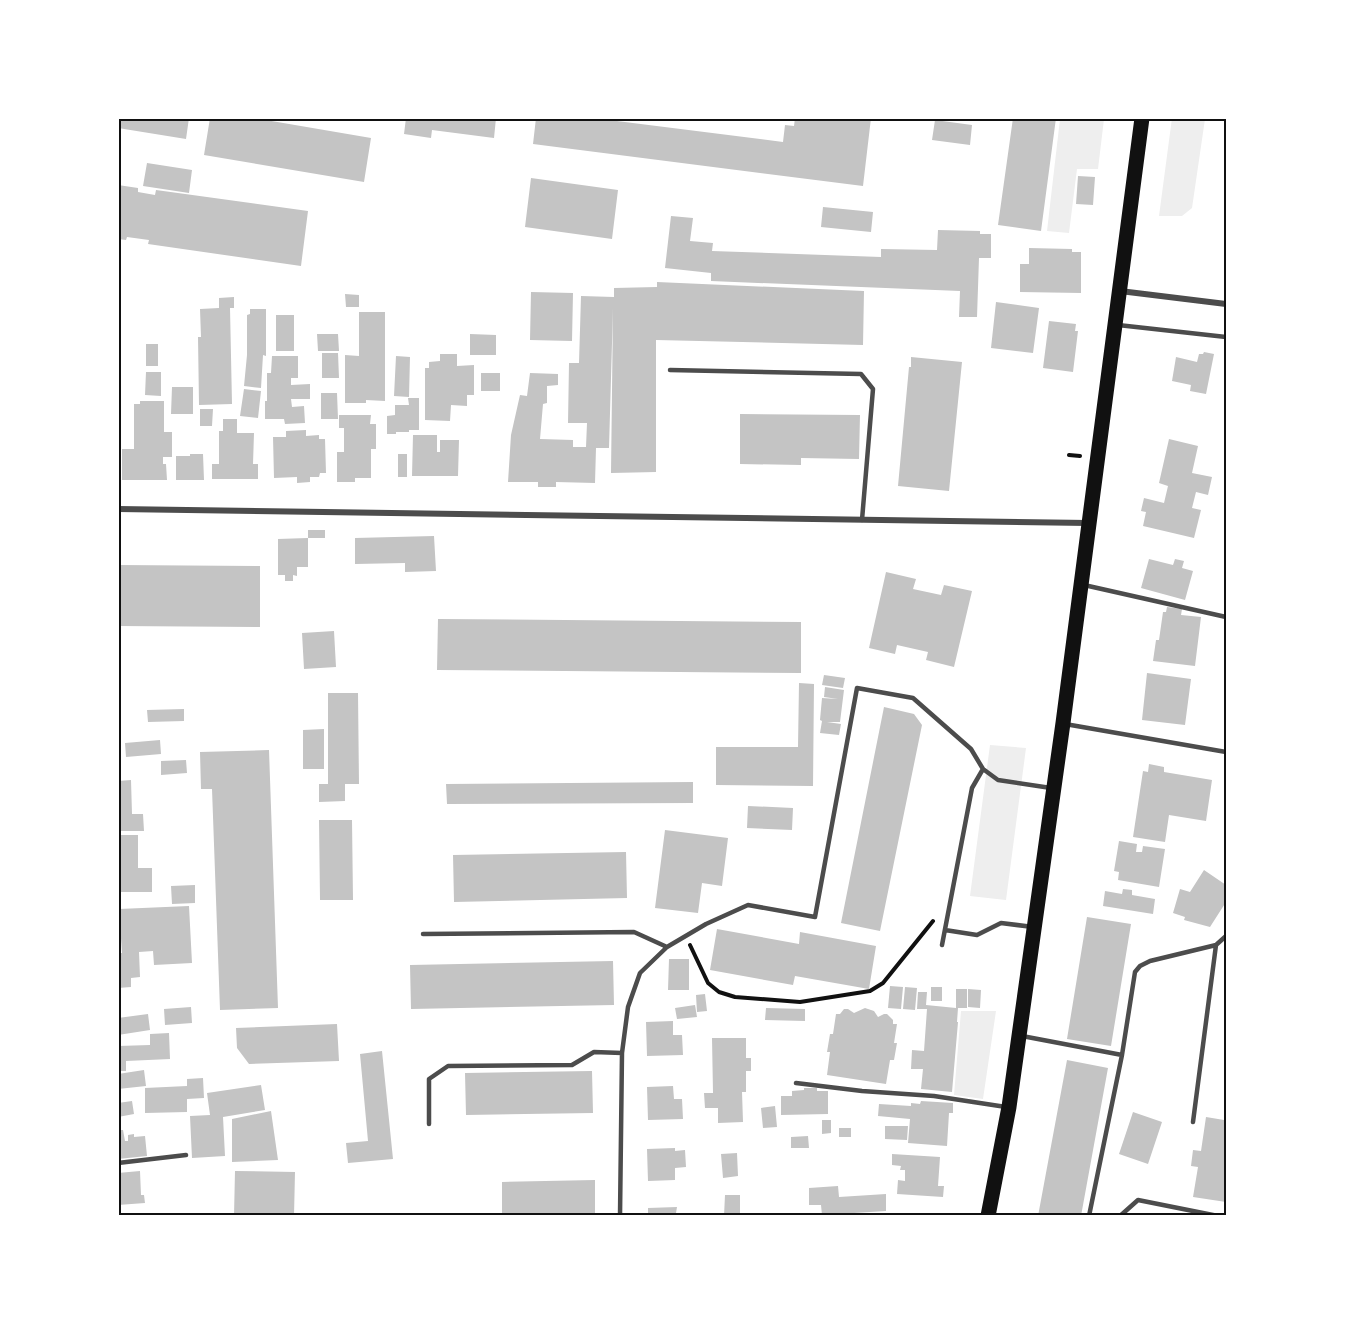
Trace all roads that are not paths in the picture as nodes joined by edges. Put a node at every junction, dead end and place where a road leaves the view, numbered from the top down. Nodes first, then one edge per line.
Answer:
1 (1142, 118) edge
2 (1120, 291) junction
3 (1227, 304) edge
4 (1115, 325) junction
5 (1227, 337) edge
6 (670, 370) dead end
7 (118, 509) edge
8 (862, 520) junction
9 (1089, 523) junction
10 (1081, 585) junction
11 (1227, 616) edge
12 (1063, 723) junction
13 (1227, 752) edge
14 (983, 769) junction
15 (1054, 788) junction
16 (1034, 927) junction
17 (945, 930) junction
18 (423, 934) dead end
19 (1227, 936) edge
20 (942, 945) dead end
21 (1216, 945) junction
22 (667, 947) junction
23 (1019, 1036) junction
24 (622, 1053) junction
25 (1122, 1056) junction
26 (796, 1083) dead end
27 (1009, 1107) junction
28 (1193, 1122) dead end
29 (429, 1124) dead end
30 (186, 1155) dead end
31 (118, 1163) edge
32 (620, 1215) edge
33 (988, 1215) edge
34 (1089, 1215) edge
35 (1120, 1215) edge
36 (1218, 1215) edge

1 - 2 main road
2 - 3 street
2 - 4 main road
4 - 5 lane
4 - 9 main road
6 - 8 lane
7 - 8 street
8 - 9 street
9 - 10 main road
10 - 11 lane
10 - 12 main road
12 - 13 lane
12 - 15 main road
14 - 15 lane
14 - 17 lane
14 - 22 lane
15 - 16 main road
16 - 17 lane
16 - 23 main road
17 - 20 lane
18 - 22 lane
19 - 21 lane
21 - 25 lane
21 - 28 lane
22 - 24 lane
23 - 25 lane
23 - 27 main road
24 - 29 lane
24 - 32 lane
25 - 34 lane
26 - 27 lane
27 - 33 main road
30 - 31 lane
35 - 36 lane

